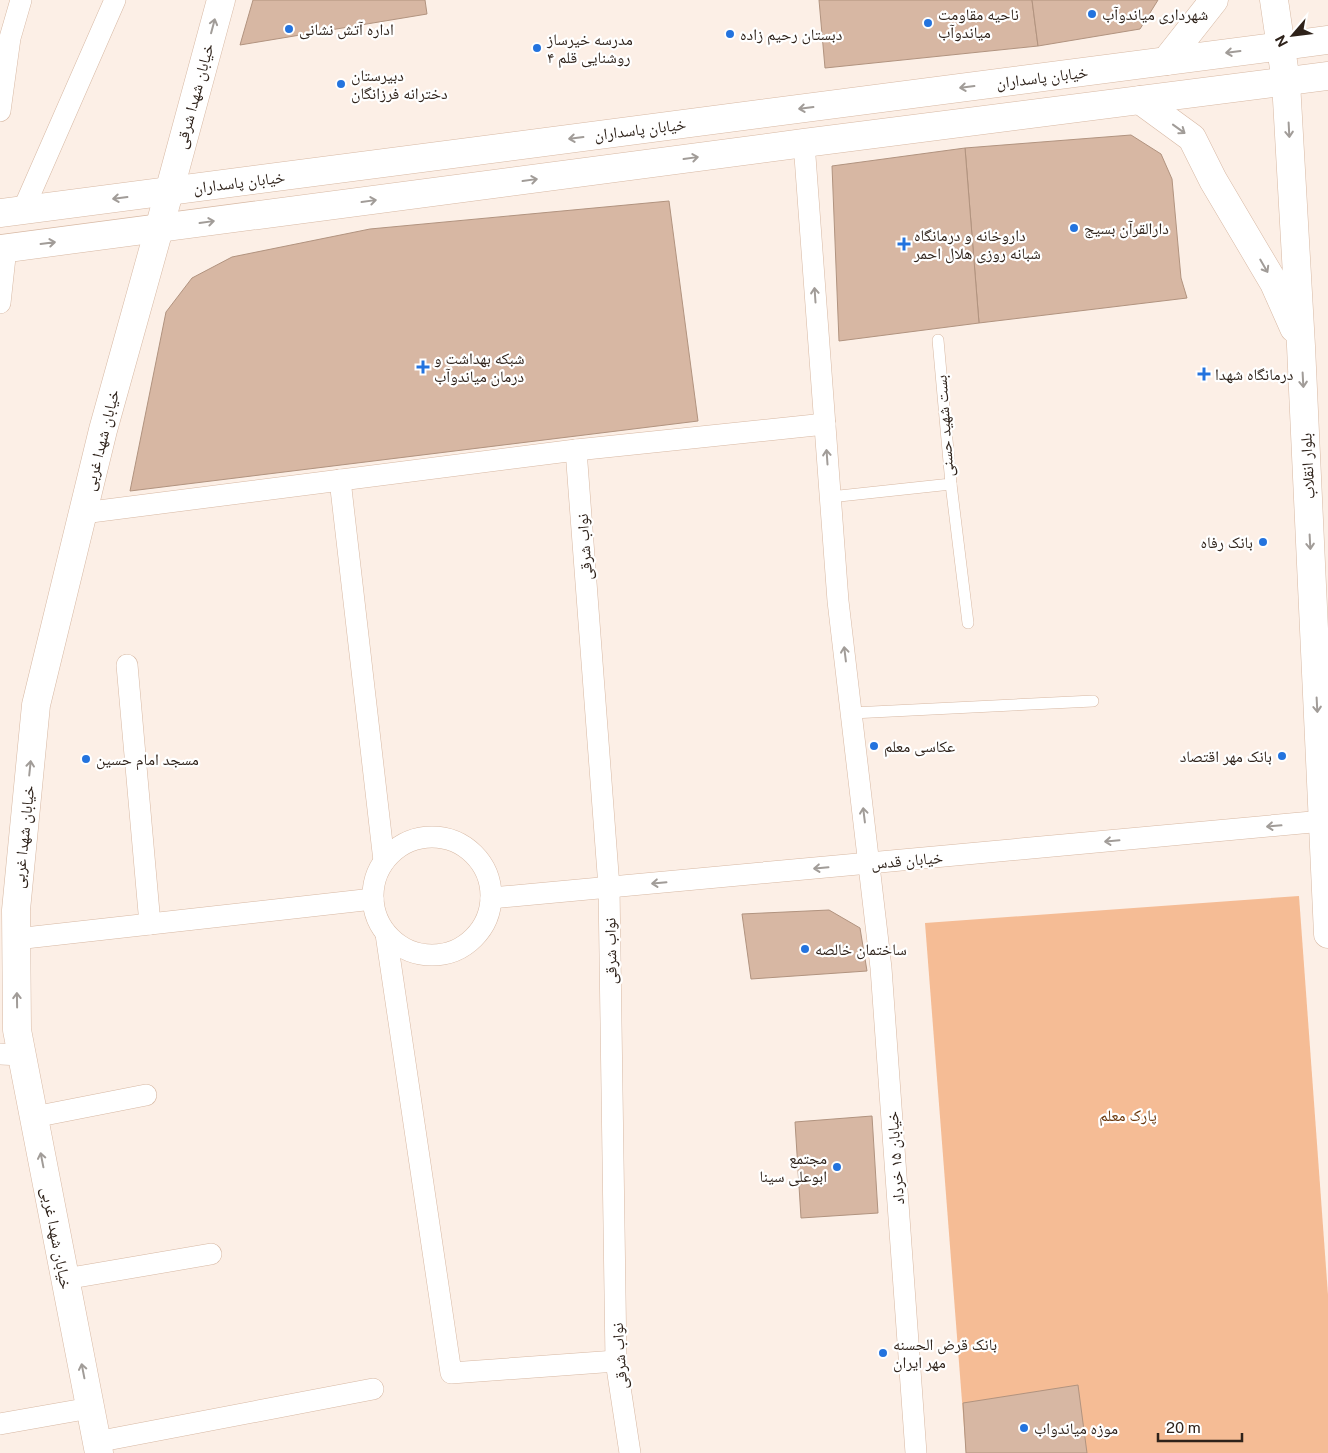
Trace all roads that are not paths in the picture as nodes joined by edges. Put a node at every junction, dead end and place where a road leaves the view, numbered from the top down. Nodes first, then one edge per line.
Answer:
1 (21, 0) edge
2 (115, 0) edge
3 (220, 0) edge
4 (1214, 0) edge
5 (1274, 0) edge
6 (1328, 40) edge
7 (1281, 46) junction
8 (1166, 61) junction
9 (1328, 76) edge
10 (1286, 82) junction
11 (1140, 100) junction
12 (0, 111) edge
13 (804, 143) junction
14 (168, 191) junction
15 (12, 212) edge
16 (159, 229) junction
17 (3, 249) edge
18 (0, 304) edge
19 (938, 340) dead end
20 (1302, 346) junction
21 (825, 424) junction
22 (576, 450) junction
23 (340, 480) junction
24 (950, 484) junction
25 (830, 497) junction
26 (83, 513) junction
27 (968, 623) dead end
28 (127, 665) dead end
29 (1093, 701) dead end
30 (852, 713) junction
31 (1323, 821) junction
32 (384, 861) junction
33 (869, 864) junction
34 (1326, 868) edge
35 (609, 887) junction
36 (491, 898) junction
37 (373, 899) junction
38 (150, 924) junction
39 (386, 934) junction
40 (1328, 934) edge
41 (16, 939) junction
42 (11, 1054) edge
43 (146, 1095) dead end
44 (34, 1117) junction
45 (211, 1254) dead end
46 (65, 1279) junction
47 (616, 1361) junction
48 (373, 1390) dead end
49 (90, 1408) junction
50 (0, 1424) edge
51 (98, 1448) edge
52 (630, 1453) edge
53 (916, 1453) edge

1 - 12 street
2 - 15 street
14 -> 3 main road, خیابان شهدا شرقی
4 - 8 main road
5 - 7 main road, بلوار انقلاب
6 - 7 main road, خیابان پاسداران
7 -> 8 main road, خیابان پاسداران
7 - 10 main road, بلوار انقلاب
8 -> 14 main road, خیابان پاسداران
9 - 10 main road
10 - 11 main road
10 -> 20 main road, بلوار انقلاب
11 - 13 main road
11 -> 20 main road
16 -> 13 main road
21 -> 13 street, خیابان ۱۵ خرداد
14 -> 15 main road, خیابان پاسداران
14 - 16 main road, خیابان شهدا شرقی
17 -> 16 main road
16 - 26 main road, خیابان شهدا غربی
17 - 18 street
19 - 24 lane, بست شهید حسنی
20 -> 31 main road, بلوار انقلاب
21 - 22 street
25 -> 21 street, خیابان ۱۵ خرداد
22 - 23 street
22 - 35 street, نواب شرقی
23 - 26 street
23 - 32 street
24 - 25 lane, بست شهید حسنی
24 - 27 lane
30 -> 25 street, خیابان ۱۵ خرداد
41 -> 26 main road, خیابان شهدا غربی
28 - 38 street
29 - 30 lane
33 -> 30 street, خیابان ۱۵ خرداد
31 -> 33 street, خیابان قدس
31 - 34 main road, بلوار انقلاب
32 - 36 street
32 - 37 street
33 -> 35 street, خیابان قدس
33 - 53 street, خیابان ۱۵ خرداد
34 - 40 main road, بلوار انقلاب
35 - 36 street, خیابان قدس
35 - 47 street, نواب شرقی
36 - 39 street
37 - 38 street
37 - 39 street
38 - 41 street
39 - 47 street
42 -> 41 main road, خیابان شهدا غربی
42 - 44 main road, خیابان شهدا غربی
43 - 44 street
46 -> 44 main road, خیابان شهدا غربی
45 - 46 street
49 -> 46 main road, خیابان شهدا غربی
47 - 52 street, نواب شرقی
48 - 51 street
49 - 50 street
49 - 51 main road, خیابان شهدا غربی

